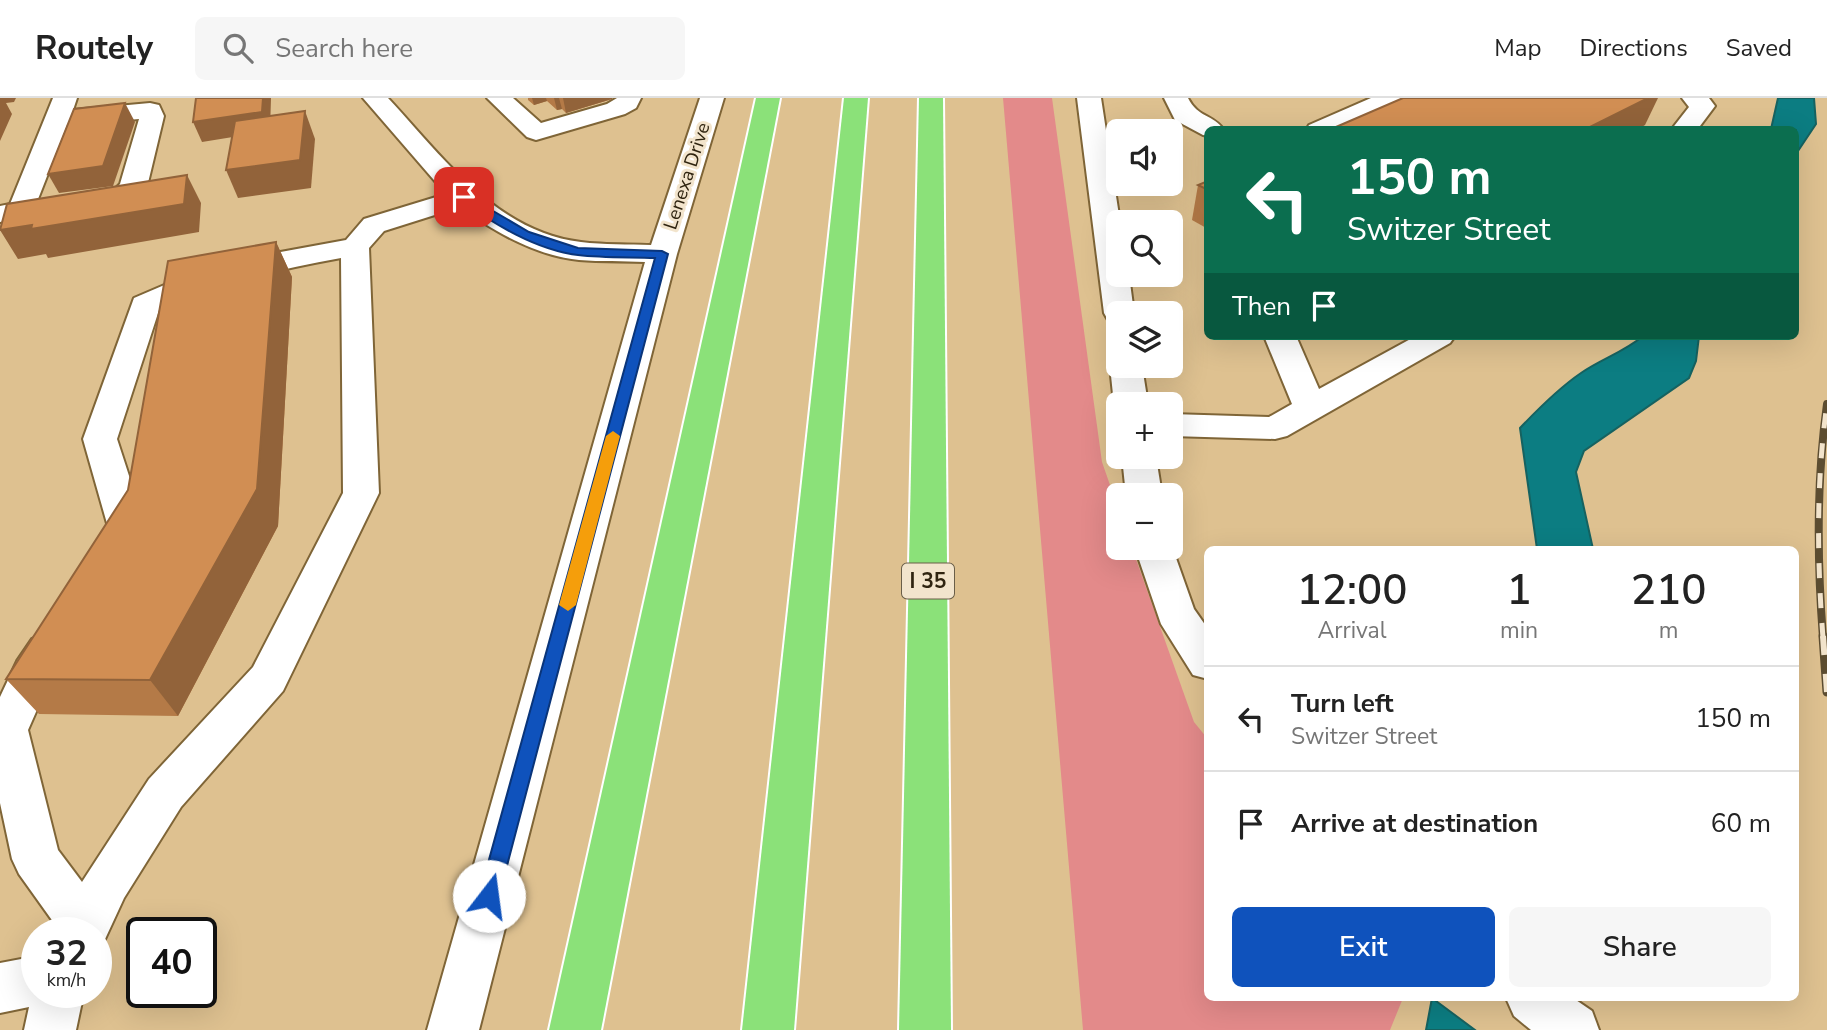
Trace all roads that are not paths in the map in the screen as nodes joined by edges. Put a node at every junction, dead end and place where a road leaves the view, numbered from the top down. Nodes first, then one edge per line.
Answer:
1 (499, 98) edge
2 (629, 98) edge
3 (712, 98) edge
4 (768, 98) edge
5 (856, 98) edge
6 (931, 98) edge
7 (1089, 98) edge
8 (1176, 98) edge
9 (1392, 98) edge
10 (1694, 98) edge
11 (382, 99) edge
12 (61, 109) edge
13 (1205, 126) edge
14 (1327, 126) edge
15 (1686, 126) edge
16 (464, 197) junction
17 (11, 212) edge
18 (355, 247) junction
19 (662, 254) junction
20 (1117, 301) edge
21 (1282, 340) edge
22 (1431, 340) edge
23 (1310, 408) junction
24 (1183, 425) edge
25 (1158, 560) edge
26 (98, 573) edge
27 (69, 617) edge
28 (1204, 657) edge
29 (76, 917) edge
30 (90, 917) edge
31 (21, 984) edge
32 (0, 988) edge
33 (1536, 1001) edge
34 (55, 1008) edge
35 (50, 1030) edge
36 (453, 1030) edge
37 (575, 1030) edge
38 (768, 1030) edge
39 (925, 1030) edge
40 (1573, 1030) edge

1 - 2 street
3 - 19 street, Lenexa Drive
4 - 37 highway
5 - 38 highway
6 - 39 highway, I 35
7 - 20 street
8 - 13 street
9 - 14 street
10 - 15 street
11 - 16 street
12 - 17 street
12 - 17 street
16 - 18 street
16 - 19 street
18 - 26 street
18 - 30 street
19 - 36 street, Lenexa Drive
21 - 23 street
22 - 23 street
23 - 24 street
25 - 28 street
27 - 29 street
31 - 32 street
33 - 40 street
34 - 35 street

